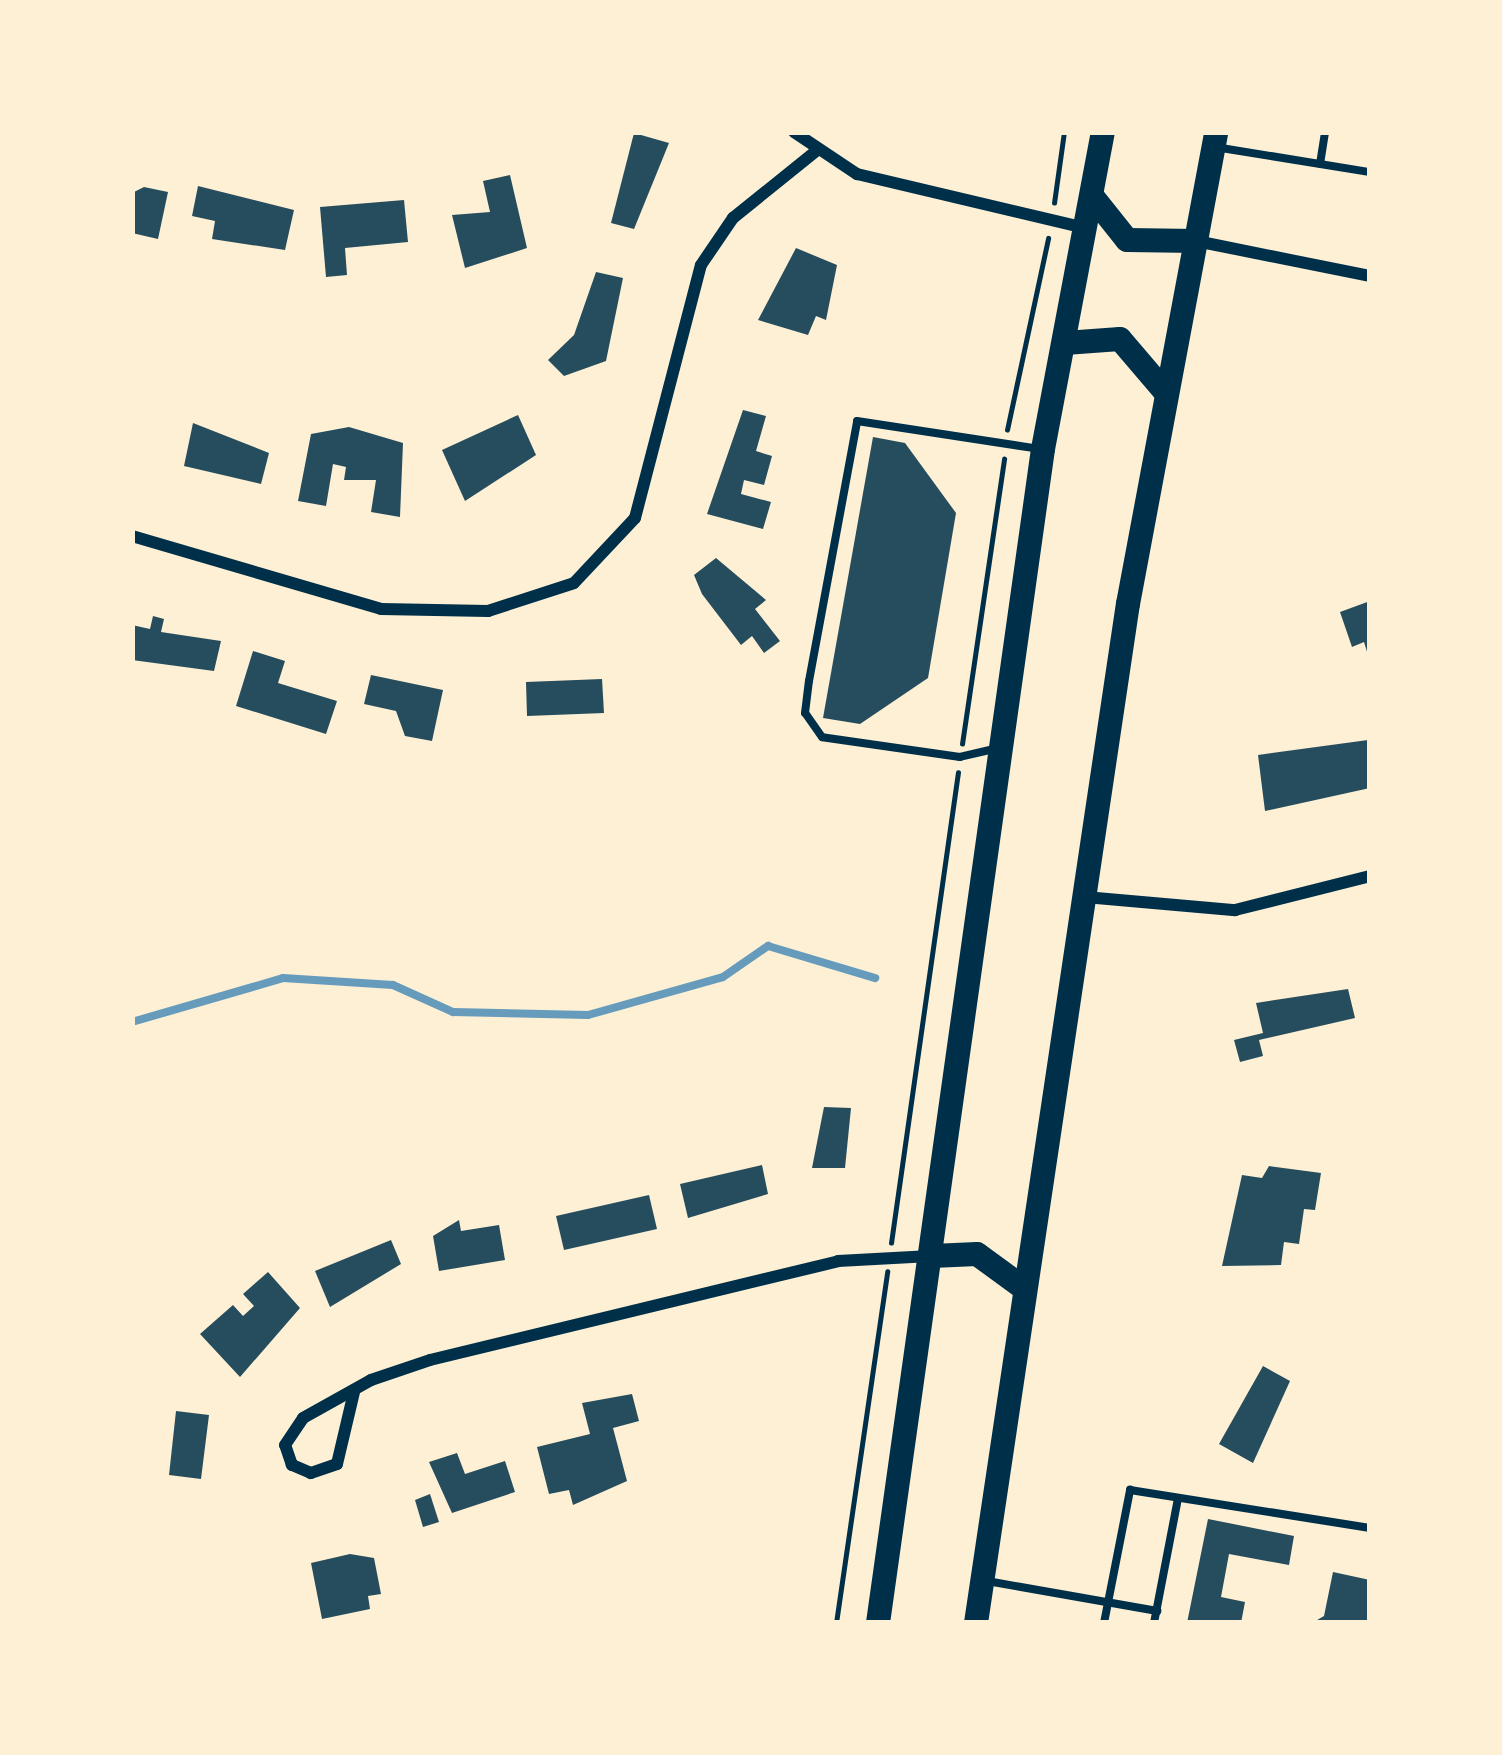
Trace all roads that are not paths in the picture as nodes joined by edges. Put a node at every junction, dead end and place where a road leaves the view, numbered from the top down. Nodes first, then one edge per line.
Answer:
1 (794, 132) edge
2 (1103, 132) edge
3 (1325, 132) edge
4 (1215, 139) edge
5 (816, 151) junction
6 (1320, 164) junction
7 (1370, 172) edge
8 (1092, 196) junction
9 (1086, 228) junction
10 (1196, 241) junction
11 (1370, 276) edge
12 (1065, 343) junction
13 (1167, 394) junction
14 (1043, 449) junction
15 (132, 536) edge
16 (1003, 747) junction
17 (1370, 876) edge
18 (1085, 896) junction
19 (932, 1256) junction
20 (1025, 1289) junction
21 (354, 1392) junction
22 (1178, 1498) junction
23 (1370, 1528) edge
24 (982, 1580) junction
25 (1108, 1601) junction
26 (1157, 1611) junction
27 (878, 1623) edge
28 (976, 1623) edge
29 (1104, 1623) edge
30 (1154, 1623) edge

1 - 5 street
2 - 8 highway
3 - 6 lane
4 - 6 lane
4 - 10 highway
5 - 9 street
5 - 15 street
6 - 7 lane
8 - 9 highway
8 - 10 highway
9 - 12 highway
10 - 11 street
10 - 13 highway
12 - 13 highway
12 - 14 highway
13 - 18 highway
14 - 16 highway
14 - 16 lane
16 - 19 highway
17 - 18 street
18 - 20 highway
19 - 20 highway
19 - 21 street
19 - 27 highway
20 - 24 highway
21 - 21 street
22 - 23 lane
22 - 25 lane
22 - 26 lane
24 - 25 lane
24 - 28 highway
25 - 26 lane
25 - 29 lane
26 - 30 lane

